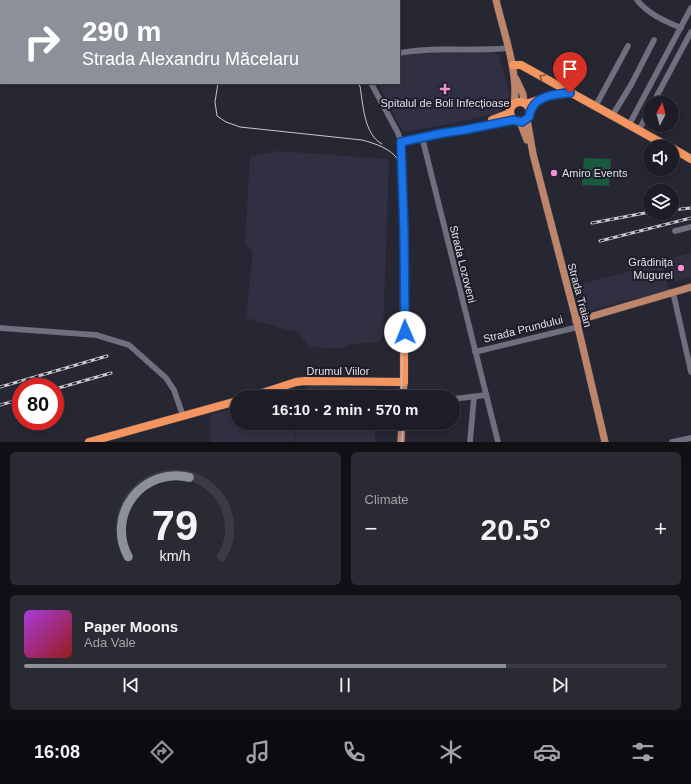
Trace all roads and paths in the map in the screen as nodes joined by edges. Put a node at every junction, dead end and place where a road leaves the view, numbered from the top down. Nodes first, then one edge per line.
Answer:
1 (496, 0) edge
2 (637, 0) edge
3 (691, 8) edge
4 (680, 29) junction
5 (690, 34) edge
6 (654, 40) dead end
7 (628, 46) dead end
8 (508, 48) junction
9 (400, 53) edge
10 (513, 65) junction
11 (515, 77) junction
12 (372, 84) edge
13 (570, 93) junction
14 (657, 96) edge
15 (514, 104) junction
16 (527, 106) junction
17 (595, 107) junction
18 (612, 116) junction
19 (518, 119) junction
20 (643, 122) edge
21 (630, 125) junction
22 (639, 130) junction
23 (422, 137) junction
24 (657, 140) edge
25 (401, 142) junction
26 (679, 152) edge
27 (691, 159) edge
28 (691, 227) edge
29 (675, 231) dead end
30 (691, 287) edge
31 (673, 292) junction
32 (577, 324) junction
33 (0, 328) edge
34 (475, 352) junction
35 (690, 364) edge
36 (691, 372) edge
37 (404, 382) junction
38 (271, 390) edge
39 (403, 390) edge
40 (486, 395) junction
41 (474, 397) junction
42 (460, 398) edge
43 (230, 403) edge
44 (183, 416) junction
45 (402, 430) edge
46 (691, 438) edge
47 (89, 442) edge
48 (401, 442) edge
49 (470, 442) edge
50 (498, 442) edge
51 (605, 442) edge
52 (672, 442) edge

1 - 8 main road
2 - 4 street
3 - 4 street
4 - 5 street
4 - 21 street
5 - 14 street
6 - 18 street
7 - 17 street
8 - 9 street
8 - 10 main road
10 - 11 main road
13 -> 10 highway
11 - 15 main road
11 - 16 main road
12 - 25 street
13 - 16 highway
13 - 17 highway
15 - 16 highway
15 - 19 highway
16 - 19 highway
17 - 18 highway
18 - 21 highway
19 - 23 highway
19 - 32 main road, Strada Traian
20 - 22 street
21 - 22 highway
22 - 24 highway
23 - 25 highway
23 - 34 street, Strada Lozoveni
25 - 37 highway
26 - 27 highway
28 - 29 street
30 - 31 main road, Strada Prundului
31 - 32 main road, Strada Prundului
31 - 35 street
32 - 34 street, Strada Prundului
32 - 51 main road, Strada Traian
33 - 44 street
34 - 40 street, Strada Lozoveni
35 - 36 street
37 - 38 highway, Drumul Viilor
37 - 39 main road
40 - 41 street
40 - 50 street, Strada Lozoveni
41 - 42 street
41 - 49 street
43 - 44 highway
44 - 47 highway
45 - 48 main road
46 - 52 street

